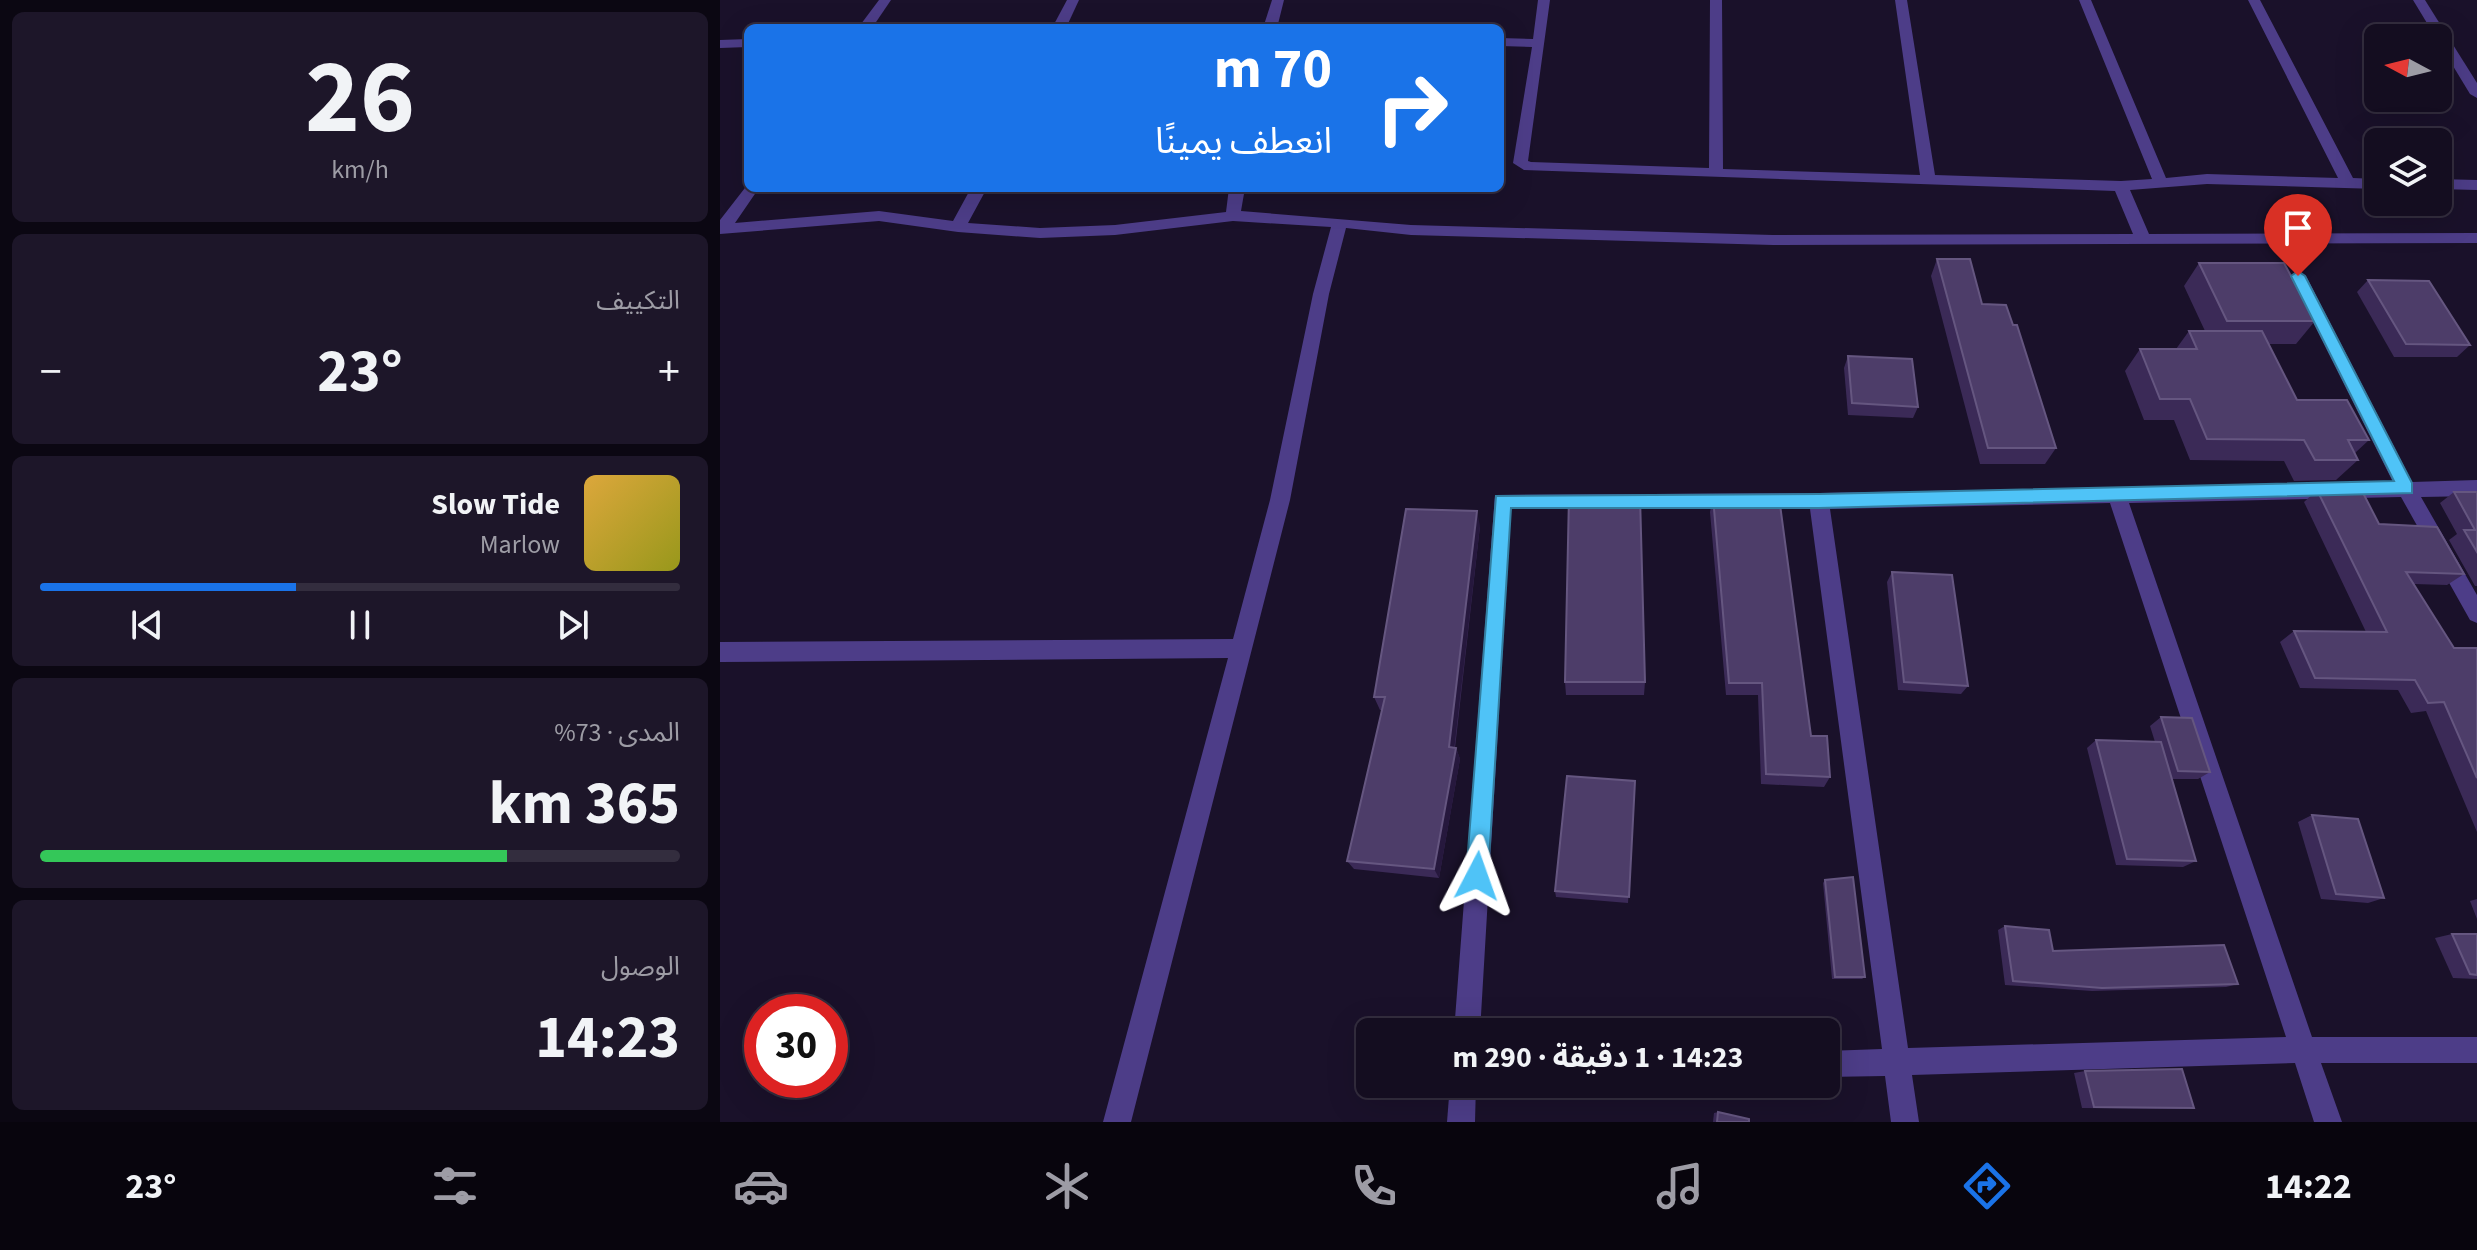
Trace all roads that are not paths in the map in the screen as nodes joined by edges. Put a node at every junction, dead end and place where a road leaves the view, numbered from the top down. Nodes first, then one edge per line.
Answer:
1 (885, 0) edge
2 (1073, 0) edge
3 (1278, 0) edge
4 (1544, 0) edge
5 (1716, 0) edge
6 (1901, 0) edge
7 (2085, 0) edge
8 (2254, 0) edge
9 (2419, 0) edge
10 (868, 24) edge
11 (1061, 24) edge
12 (1271, 24) edge
13 (1504, 42) edge
14 (744, 43) edge
15 (1539, 43) junction
16 (720, 44) edge
17 (2477, 94) edge
18 (1716, 172) junction
19 (1928, 178) junction
20 (2160, 181) junction
21 (2348, 183) junction
22 (2364, 184) edge
23 (2452, 184) edge
24 (2477, 185) edge
25 (2121, 186) junction
26 (748, 192) edge
27 (977, 192) edge
28 (1236, 192) edge
29 (1233, 216) junction
30 (1340, 222) junction
31 (958, 227) junction
32 (721, 229) edge
33 (2477, 238) edge
34 (2144, 241) junction
35 (2298, 276) dead end
36 (2406, 488) junction
37 (2477, 488) edge
38 (2117, 496) junction
39 (1819, 501) junction
40 (2477, 614) edge
41 (1243, 648) junction
42 (720, 652) edge
43 (1468, 1018) edge
44 (2304, 1050) junction
45 (2477, 1050) edge
46 (1840, 1064) edge
47 (1897, 1064) junction
48 (1462, 1098) edge
49 (1117, 1122) edge
50 (1461, 1122) edge
51 (1905, 1122) edge
52 (2328, 1122) edge

1 - 10 street
2 - 11 street
3 - 12 street
4 - 15 street
5 - 18 street
6 - 19 street
7 - 20 street
8 - 21 street
9 - 17 street
13 - 15 street
14 - 16 street
15 - 18 street
18 - 19 street
19 - 25 street
20 - 21 street
20 - 25 street
21 - 22 street
23 - 24 street
25 - 34 street
26 - 32 street
27 - 31 street
28 - 29 street
29 - 30 street
29 - 31 street
30 - 34 street
30 - 41 street
31 - 32 street
33 - 34 street
35 - 36 street
36 - 37 street
36 - 38 street
36 - 40 street
38 - 39 street
38 - 44 street
39 - 43 street
39 - 47 street
41 - 42 street
41 - 49 street
44 - 45 street
44 - 47 street
44 - 52 street
46 - 47 street
47 - 51 street
48 - 50 street

